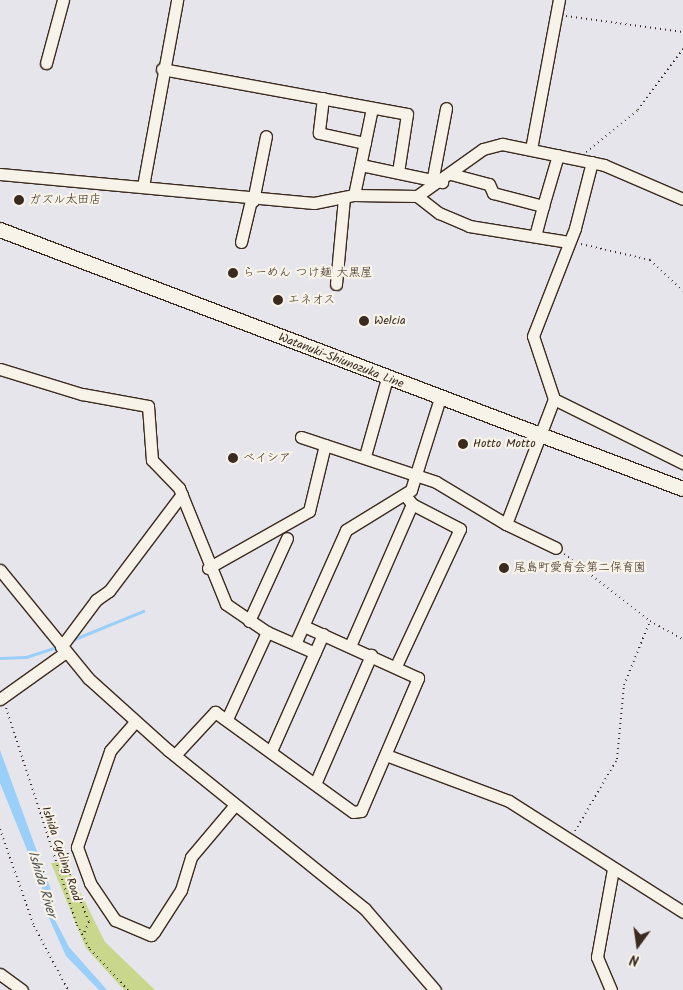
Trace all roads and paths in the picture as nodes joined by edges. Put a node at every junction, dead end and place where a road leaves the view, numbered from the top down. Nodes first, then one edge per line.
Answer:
1 (63, 0) edge
2 (178, 0) edge
3 (559, 0) edge
4 (558, 15) junction
5 (683, 32) edge
6 (683, 49) edge
7 (46, 63) dead end
8 (162, 69) junction
9 (323, 98) junction
10 (372, 108) junction
11 (446, 108) dead end
12 (266, 136) dead end
13 (366, 143) junction
14 (531, 149) junction
15 (558, 155) junction
16 (587, 161) junction
17 (361, 165) junction
18 (398, 172) junction
19 (0, 174) edge
20 (451, 174) junction
21 (437, 180) junction
22 (143, 186) junction
23 (349, 196) junction
24 (417, 196) junction
25 (683, 199) edge
26 (252, 200) junction
27 (543, 206) junction
28 (0, 230) edge
29 (535, 236) junction
30 (241, 242) dead end
31 (569, 242) junction
32 (336, 284) dead end
33 (683, 291) edge
34 (0, 369) edge
35 (387, 378) junction
36 (440, 398) junction
37 (554, 399) junction
38 (539, 435) junction
39 (301, 437) dead end
40 (325, 445) junction
41 (365, 456) junction
42 (683, 463) edge
43 (417, 476) junction
44 (683, 489) edge
45 (182, 494) junction
46 (409, 500) junction
47 (506, 524) junction
48 (287, 538) dead end
49 (556, 548) joint
50 (208, 568) junction
51 (0, 570) edge
52 (249, 621) junction
53 (650, 621) junction
54 (304, 626) junction
55 (267, 632) junction
56 (323, 634) junction
57 (683, 639) edge
58 (295, 644) junction
59 (350, 646) junction
60 (63, 649) junction
61 (315, 653) junction
62 (371, 655) junction
63 (396, 666) junction
64 (3, 703) edge
65 (227, 719) junction
66 (135, 722) junction
67 (271, 751) junction
68 (386, 755) junction
69 (175, 756) junction
70 (315, 784) junction
71 (235, 805) junction
72 (0, 829) edge
73 (570, 840) junction
74 (70, 851) dead end
75 (613, 869) junction
76 (683, 912) edge
77 (82, 935) junction
78 (0, 974) edge
79 (22, 990) edge
80 (68, 990) edge
81 (128, 990) edge
82 (434, 990) edge
83 (611, 990) edge

1 - 7 street
2 - 8 street
3 - 4 street
4 - 5 path
4 - 14 street
6 - 16 path
8 - 9 street
8 - 22 street
9 - 10 street
9 - 13 street
10 - 13 street
10 - 18 street
11 - 21 street
12 - 26 street
13 - 17 street
14 - 15 street
14 - 20 street
15 - 16 street
15 - 27 street
16 - 25 street
16 - 31 street
17 - 18 street
17 - 23 street
18 - 21 street
19 - 22 street
20 - 21 street
20 - 27 street
21 - 24 street
22 - 26 street
23 - 24 street
23 - 26 street
23 - 32 street
24 - 29 street
26 - 30 street
27 - 29 street
28 - 35 main road, Watanuki-Shiunozuka Line
29 - 31 street
31 - 33 path
31 - 37 street
34 - 45 street
35 - 36 main road, Watanuki-Shiunozuka Line
35 - 41 street
36 - 38 main road, Watanuki-Shiunozuka Line
36 - 43 street
37 - 38 street
37 - 42 street
38 - 44 main road, Watanuki-Shiunozuka Line
38 - 47 street
39 - 40 street
40 - 41 street
40 - 50 street
41 - 43 street
43 - 46 street
43 - 47 street
45 - 50 street
45 - 60 street
46 - 54 street
46 - 59 street
46 - 63 street
47 - 49 street
48 - 52 street
49 - 53 path
50 - 52 street
51 - 60 street
52 - 55 street
53 - 57 path
53 - 73 path
54 - 56 street
54 - 58 street
55 - 58 street
55 - 65 street
56 - 59 street
56 - 61 street
58 - 61 street
59 - 62 street
60 - 64 street
60 - 66 street
61 - 67 street
62 - 63 street
62 - 70 street
63 - 68 street
64 - 77 path, Ishida Cycling Road
65 - 67 street
65 - 69 street
66 - 69 street
66 - 71 street
67 - 70 street
68 - 70 street
68 - 73 street
69 - 71 street
71 - 82 street
72 - 80 path
73 - 75 street
74 - 77 path
75 - 76 street
75 - 83 street
77 - 81 path, Ishida Cycling Road
78 - 79 street

